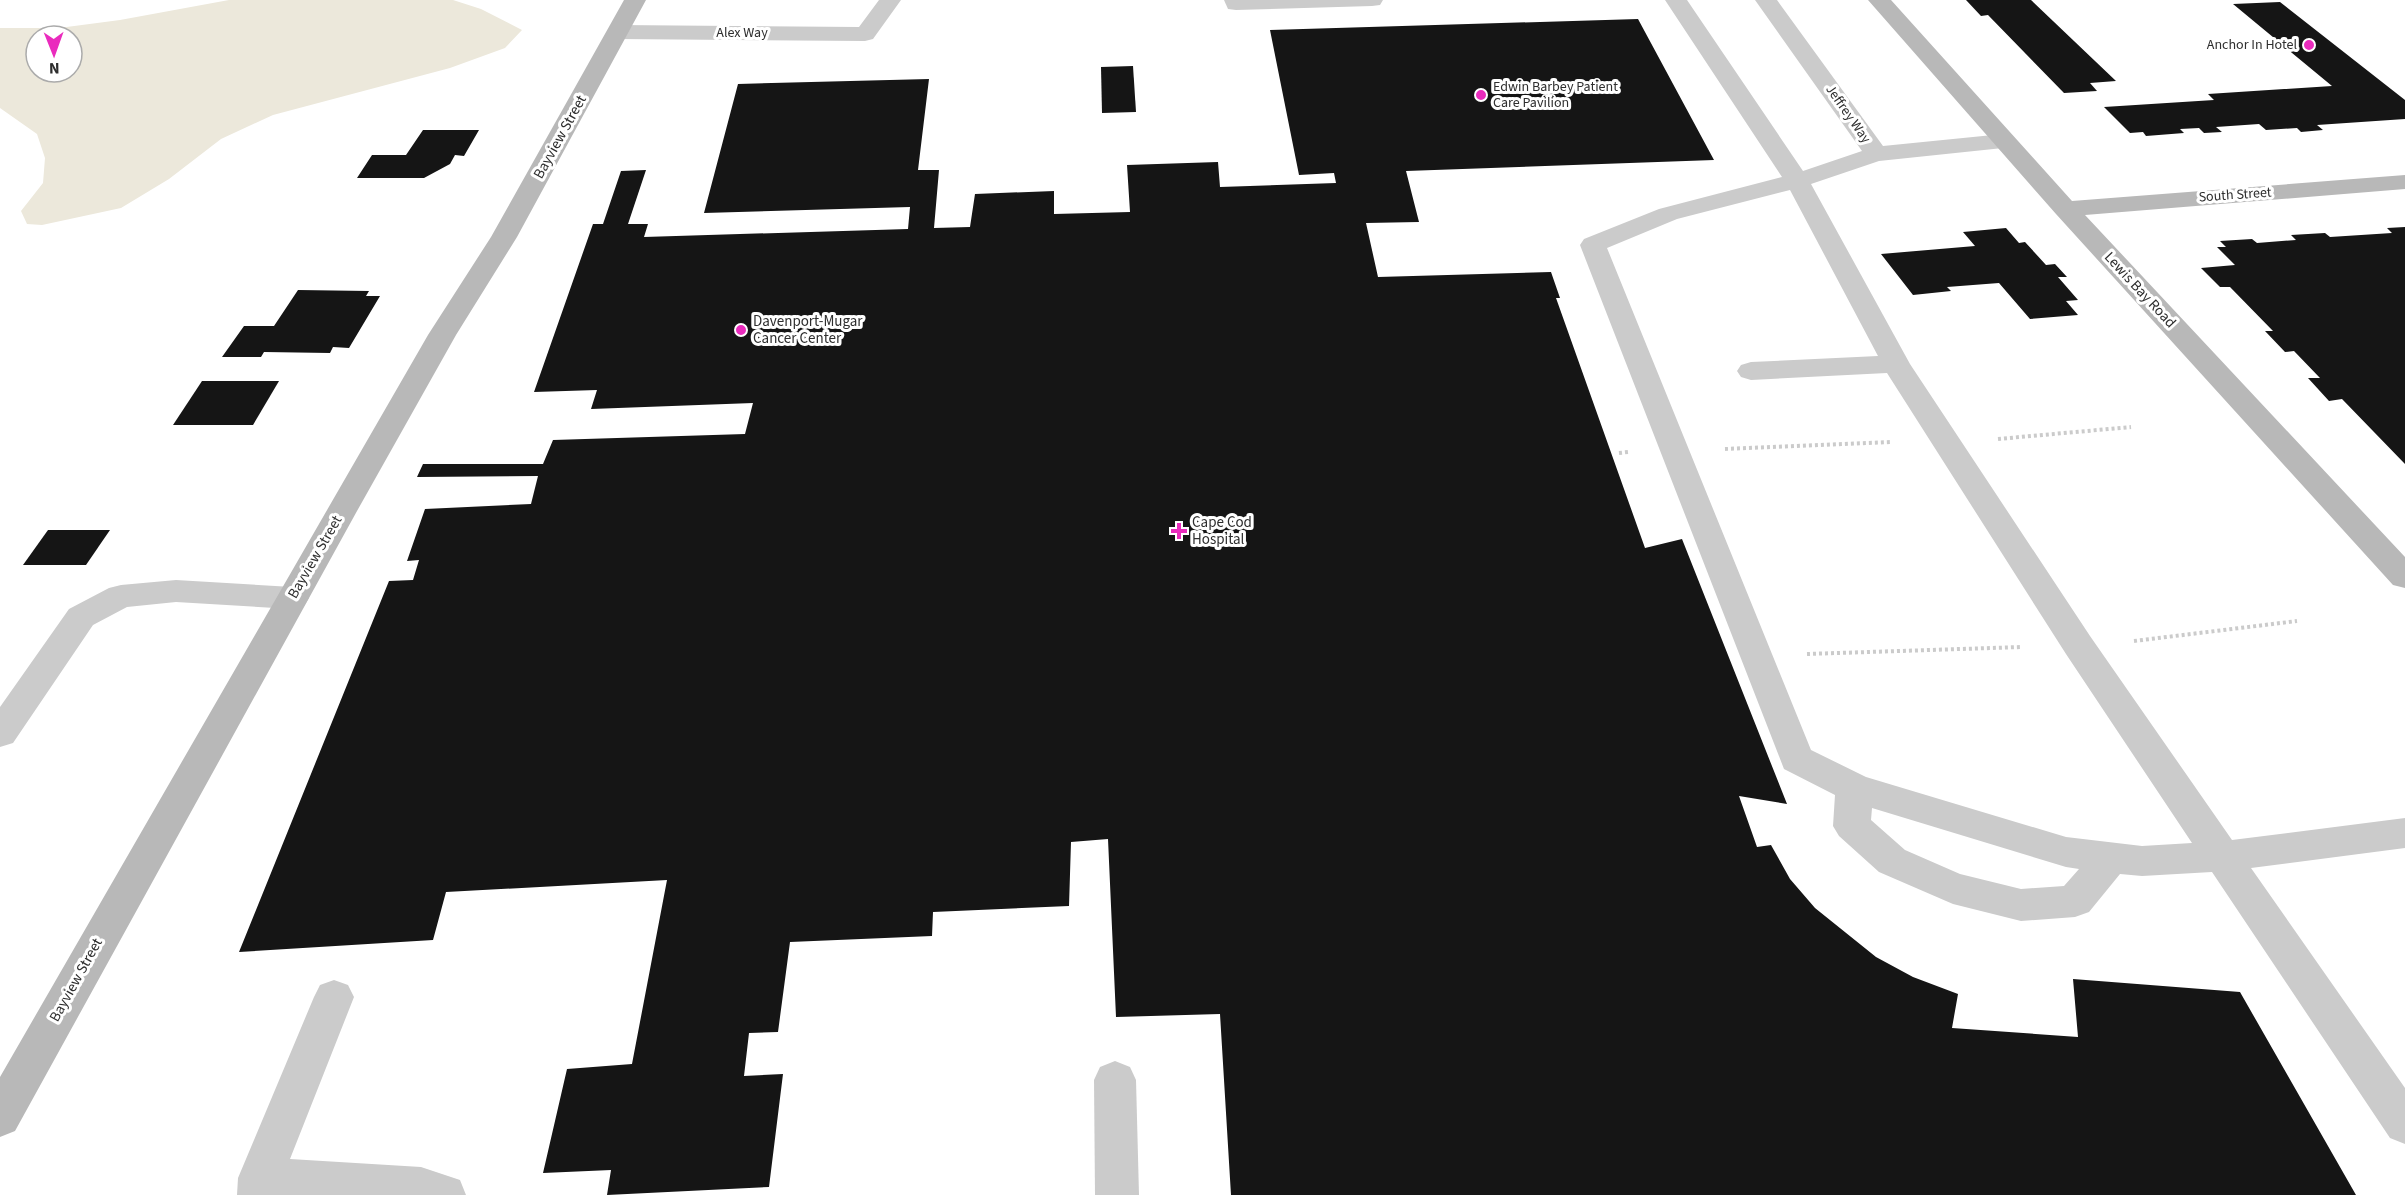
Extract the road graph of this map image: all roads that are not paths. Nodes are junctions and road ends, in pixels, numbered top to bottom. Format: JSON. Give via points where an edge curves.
{"nodes":[{"id":1,"x":634,"y":0,"type":"edge"},
{"id":2,"x":890,"y":0,"type":"edge"},
{"id":3,"x":1235,"y":0,"type":"edge"},
{"id":4,"x":1372,"y":0,"type":"edge"},
{"id":5,"x":1676,"y":0,"type":"edge"},
{"id":6,"x":1766,"y":0,"type":"edge"},
{"id":7,"x":1879,"y":0,"type":"edge"},
{"id":8,"x":618,"y":32,"type":"junction"},
{"id":9,"x":2003,"y":141,"type":"junction"},
{"id":10,"x":1876,"y":154,"type":"junction"},
{"id":11,"x":1797,"y":181,"type":"junction"},
{"id":12,"x":2405,"y":182,"type":"edge"},
{"id":13,"x":2065,"y":209,"type":"junction"},
{"id":14,"x":1896,"y":364,"type":"junction"},
{"id":15,"x":1751,"y":371,"type":"dead end"},
{"id":16,"x":2405,"y":577,"type":"edge"},
{"id":17,"x":292,"y":598,"type":"junction"},
{"id":18,"x":0,"y":735,"type":"edge"},
{"id":19,"x":1854,"y":788,"type":"junction"},
{"id":20,"x":2405,"y":833,"type":"edge"},
{"id":21,"x":2222,"y":856,"type":"junction"},
{"id":22,"x":2111,"y":857,"type":"junction"},
{"id":23,"x":334,"y":997,"type":"dead end"},
{"id":24,"x":1115,"y":1080,"type":"dead end"},
{"id":25,"x":0,"y":1117,"type":"edge"},
{"id":26,"x":2405,"y":1124,"type":"edge"},
{"id":27,"x":259,"y":1186,"type":"edge"},
{"id":28,"x":444,"y":1195,"type":"edge"},
{"id":29,"x":1117,"y":1195,"type":"edge"}],
"edges":[{"from":1,"to":8,"type":"street","name":"Bayview Street"},
{"from":2,"to":8,"type":"lane","name":"Alex Way","via":[[865,34]]},
{"from":3,"to":4,"type":"lane","via":[[1236,4]]},
{"from":5,"to":11,"type":"lane"},
{"from":6,"to":10,"type":"lane","name":"Jeffrey Way"},
{"from":7,"to":9,"type":"street","name":"Lewis Bay Road"},
{"from":8,"to":17,"type":"street","name":"Bayview Street","via":[[504,237],[442,335]]},
{"from":9,"to":10,"type":"lane","name":"Jeffrey Way"},
{"from":9,"to":13,"type":"street","name":"Lewis Bay Road"},
{"from":10,"to":11,"type":"lane"},
{"from":11,"to":14,"type":"lane"},
{"from":11,"to":19,"type":"lane","via":[[1668,214],[1593,245],[1797,759]]},
{"from":12,"to":13,"type":"street","name":"South Street"},
{"from":13,"to":16,"type":"street","name":"Lewis Bay Road"},
{"from":14,"to":15,"type":"lane"},
{"from":14,"to":21,"type":"lane","via":[[2078,645]]},
{"from":17,"to":18,"type":"lane","via":[[176,591],[121,596],[81,617]]},
{"from":17,"to":25,"type":"street","name":"Bayview Street"},
{"from":19,"to":22,"type":"lane","via":[[2066,852]]},
{"from":19,"to":22,"type":"lane","via":[[1852,826],[1892,861],[1953,888],[2021,905],[2075,901]]},
{"from":20,"to":21,"type":"lane"},
{"from":21,"to":22,"type":"lane","via":[[2142,861]]},
{"from":21,"to":26,"type":"lane"},
{"from":23,"to":27,"type":"lane"},
{"from":24,"to":29,"type":"lane"},
{"from":27,"to":28,"type":"lane","via":[[420,1188]]}]}
